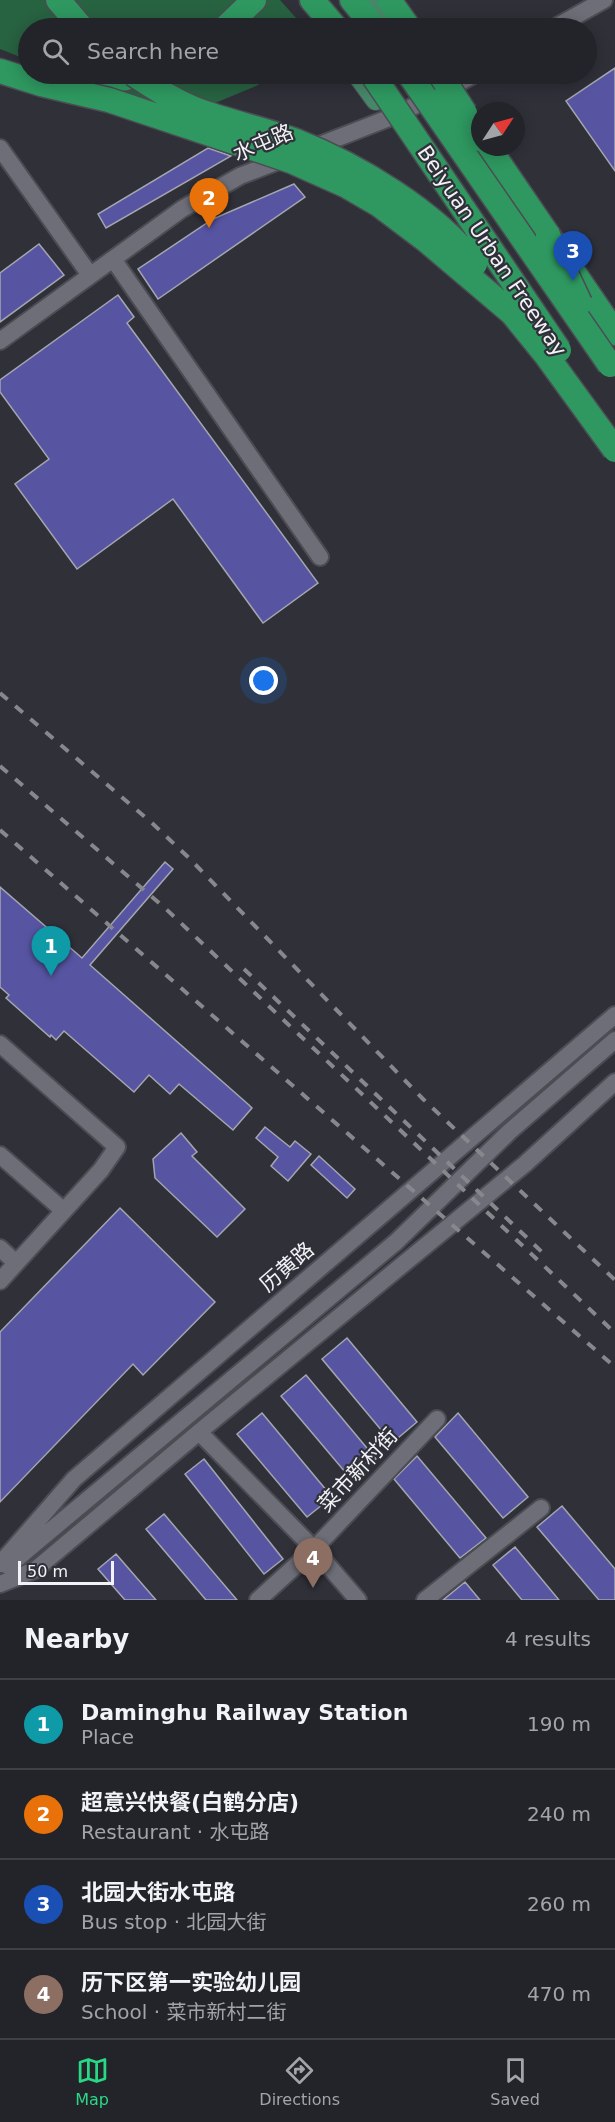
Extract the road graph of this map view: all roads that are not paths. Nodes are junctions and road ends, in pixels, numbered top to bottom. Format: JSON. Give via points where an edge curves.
{"nodes":[{"id":1,"x":58,"y":0,"type":"edge"},
{"id":2,"x":254,"y":0,"type":"edge"},
{"id":3,"x":302,"y":0,"type":"edge"},
{"id":4,"x":312,"y":0,"type":"edge"},
{"id":5,"x":352,"y":0,"type":"edge"},
{"id":6,"x":369,"y":0,"type":"edge"},
{"id":7,"x":389,"y":0,"type":"edge"},
{"id":8,"x":407,"y":0,"type":"edge"},
{"id":9,"x":604,"y":0,"type":"edge"},
{"id":10,"x":73,"y":18,"type":"edge"},
{"id":11,"x":235,"y":18,"type":"edge"},
{"id":12,"x":316,"y":18,"type":"edge"},
{"id":13,"x":327,"y":18,"type":"edge"},
{"id":14,"x":367,"y":18,"type":"edge"},
{"id":15,"x":384,"y":18,"type":"edge"},
{"id":16,"x":402,"y":18,"type":"edge"},
{"id":17,"x":413,"y":18,"type":"edge"},
{"id":18,"x":572,"y":18,"type":"edge"},
{"id":19,"x":0,"y":71,"type":"edge"},
{"id":20,"x":18,"y":77,"type":"edge"},
{"id":21,"x":41,"y":84,"type":"edge"},
{"id":22,"x":149,"y":84,"type":"edge"},
{"id":23,"x":364,"y":84,"type":"edge"},
{"id":24,"x":379,"y":84,"type":"edge"},
{"id":25,"x":418,"y":84,"type":"edge"},
{"id":26,"x":422,"y":84,"type":"edge"},
{"id":27,"x":439,"y":84,"type":"edge"},
{"id":28,"x":389,"y":118,"type":"junction"},
{"id":29,"x":471,"y":125,"type":"edge"},
{"id":30,"x":471,"y":129,"type":"edge"},
{"id":31,"x":0,"y":147,"type":"edge"},
{"id":32,"x":494,"y":156,"type":"edge"},
{"id":33,"x":548,"y":235,"type":"junction"},
{"id":34,"x":112,"y":259,"type":"junction"},
{"id":35,"x":90,"y":275,"type":"junction"},
{"id":36,"x":512,"y":313,"type":"junction"},
{"id":37,"x":615,"y":333,"type":"edge"},
{"id":38,"x":0,"y":341,"type":"edge"},
{"id":39,"x":613,"y":363,"type":"edge"},
{"id":40,"x":615,"y":426,"type":"edge"},
{"id":41,"x":615,"y":434,"type":"edge"},
{"id":42,"x":615,"y":450,"type":"edge"},
{"id":43,"x":320,"y":557,"type":"dead end"},
{"id":44,"x":615,"y":1015,"type":"edge"},
{"id":45,"x":615,"y":1040,"type":"edge"},
{"id":46,"x":0,"y":1044,"type":"edge"},
{"id":47,"x":615,"y":1082,"type":"edge"},
{"id":48,"x":0,"y":1155,"type":"edge"},
{"id":49,"x":64,"y":1211,"type":"junction"},
{"id":50,"x":0,"y":1248,"type":"edge"},
{"id":51,"x":16,"y":1263,"type":"junction"},
{"id":52,"x":0,"y":1281,"type":"edge"},
{"id":53,"x":437,"y":1419,"type":"dead end"},
{"id":54,"x":199,"y":1432,"type":"junction"},
{"id":55,"x":541,"y":1508,"type":"dead end"},
{"id":56,"x":314,"y":1549,"type":"junction"},
{"id":57,"x":0,"y":1564,"type":"edge"},
{"id":58,"x":0,"y":1573,"type":"edge"},
{"id":59,"x":0,"y":1584,"type":"edge"},
{"id":60,"x":258,"y":1600,"type":"edge"},
{"id":61,"x":358,"y":1600,"type":"edge"},
{"id":62,"x":425,"y":1600,"type":"edge"}],
"edges":[{"from":1,"to":10,"type":"highway"},
{"from":2,"to":11,"type":"highway"},
{"from":3,"to":12,"type":"main road"},
{"from":4,"to":13,"type":"highway"},
{"from":5,"to":14,"type":"highway"},
{"from":6,"to":15,"type":"main road"},
{"from":7,"to":16,"type":"highway"},
{"from":8,"to":17,"type":"highway"},
{"from":9,"to":18,"type":"street"},
{"from":19,"to":20,"type":"highway"},
{"from":21,"to":36,"type":"highway","bridge":true,"via":[[109,100],[291,161],[347,186],[398,217]]},
{"from":22,"to":36,"type":"highway","bridge":true,"via":[[189,106],[297,142],[394,192],[468,255]]},
{"from":23,"to":28,"type":"main road"},
{"from":24,"to":40,"type":"highway","name":"Beiyuan Urban Freeway","bridge":true,"via":[[578,378]]},
{"from":25,"to":39,"type":"highway","name":"Beiyuan Urban Freeway","bridge":true},
{"from":26,"to":30,"type":"highway","bridge":true},
{"from":27,"to":28,"type":"street","name":"水屯路"},
{"from":27,"to":29,"type":"highway","bridge":true},
{"from":27,"to":39,"type":"main road"},
{"from":28,"to":34,"type":"street","name":"水屯路","via":[[240,176],[182,208]]},
{"from":28,"to":41,"type":"main road"},
{"from":31,"to":35,"type":"street"},
{"from":32,"to":33,"type":"highway"},
{"from":33,"to":37,"type":"highway","bridge":true},
{"from":33,"to":39,"type":"highway","bridge":true},
{"from":34,"to":35,"type":"street","name":"水屯路"},
{"from":34,"to":43,"type":"street"},
{"from":35,"to":38,"type":"street","name":"水屯路"},
{"from":36,"to":42,"type":"highway","bridge":true},
{"from":44,"to":57,"type":"street","name":"历黄路","via":[[74,1479]]},
{"from":45,"to":58,"type":"street","via":[[509,1132],[396,1242]]},
{"from":46,"to":49,"type":"street","via":[[117,1147]]},
{"from":47,"to":54,"type":"street","via":[[525,1164]]},
{"from":48,"to":49,"type":"street"},
{"from":49,"to":51,"type":"street"},
{"from":50,"to":51,"type":"street"},
{"from":51,"to":52,"type":"street"},
{"from":53,"to":56,"type":"street","name":"菜市新村街"},
{"from":54,"to":56,"type":"street"},
{"from":54,"to":59,"type":"street","via":[[35,1570]]},
{"from":55,"to":62,"type":"street"},
{"from":56,"to":60,"type":"street","name":"菜市新村街"},
{"from":56,"to":61,"type":"street"}]}
